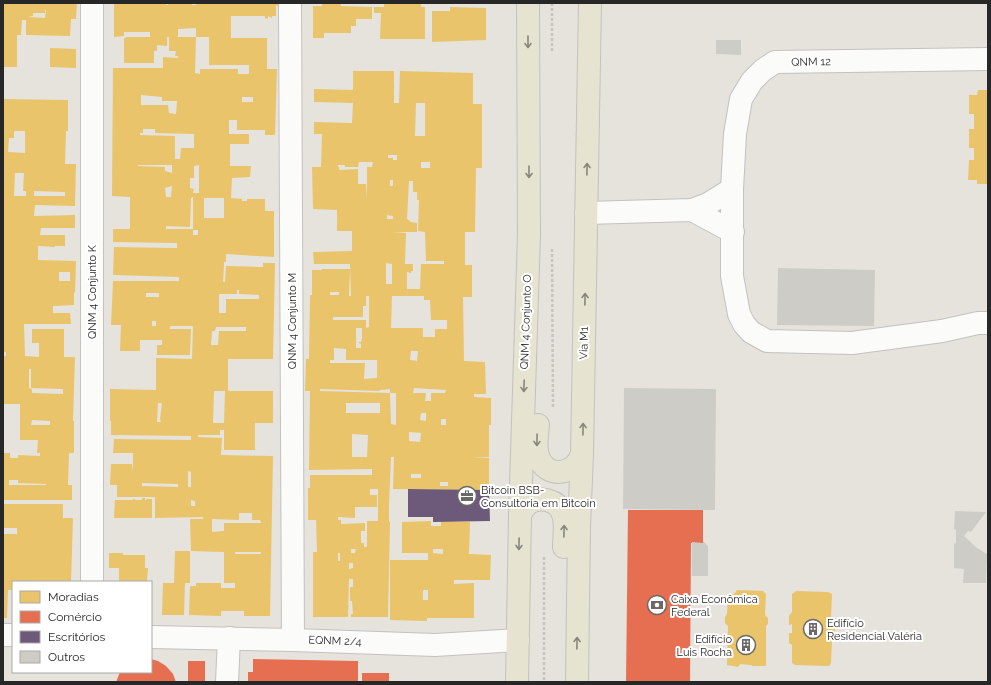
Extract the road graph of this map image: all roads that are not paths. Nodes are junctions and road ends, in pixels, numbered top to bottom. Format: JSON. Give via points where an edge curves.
{"nodes":[{"id":1,"x":92,"y":3,"type":"edge"},
{"id":2,"x":290,"y":3,"type":"edge"},
{"id":3,"x":528,"y":3,"type":"edge"},
{"id":4,"x":590,"y":3,"type":"edge"},
{"id":5,"x":988,"y":59,"type":"edge"},
{"id":6,"x":732,"y":189,"type":"junction"},
{"id":7,"x":692,"y":210,"type":"junction"},
{"id":8,"x":586,"y":213,"type":"junction"},
{"id":9,"x":733,"y":232,"type":"junction"},
{"id":10,"x":529,"y":235,"type":"junction"},
{"id":11,"x":988,"y":323,"type":"edge"},
{"id":12,"x":582,"y":454,"type":"junction"},
{"id":13,"x":520,"y":515,"type":"junction"},
{"id":14,"x":92,"y":581,"type":"edge"},
{"id":15,"x":152,"y":637,"type":"edge"},
{"id":16,"x":229,"y":638,"type":"junction"},
{"id":17,"x":293,"y":640,"type":"junction"},
{"id":18,"x":518,"y":640,"type":"junction"},
{"id":19,"x":228,"y":682,"type":"edge"},
{"id":20,"x":518,"y":682,"type":"edge"},
{"id":21,"x":562,"y":682,"type":"edge"},
{"id":22,"x":577,"y":682,"type":"edge"}],
"edges":[{"from":1,"to":14,"type":"street","name":"QNM 4 Conjunto K"},
{"from":2,"to":17,"type":"street","name":"QNM 4 Conjunto M"},
{"from":3,"to":10,"type":"main road","name":"QNM 4 Conjunto O","one_way":true},
{"from":8,"to":4,"type":"main road","name":"Via M1","one_way":true},
{"from":5,"to":6,"type":"street","name":"QNM 12","via":[[775,62],[762,70],[741,98],[735,134]]},
{"from":6,"to":7,"type":"street","via":[[708,204]]},
{"from":6,"to":9,"type":"street","name":"QNM 12"},
{"from":7,"to":8,"type":"street"},
{"from":7,"to":9,"type":"street"},
{"from":12,"to":8,"type":"main road","name":"Via M1","one_way":true},
{"from":9,"to":11,"type":"street","name":"QNM 12","via":[[732,276],[739,314],[751,332],[767,341],[852,343]]},
{"from":10,"to":12,"type":"main road","one_way":true,"via":[[541,285],[537,454],[546,467],[560,472],[575,466]]},
{"from":10,"to":13,"type":"main road","name":"QNM 4 Conjunto O","one_way":true},
{"from":22,"to":12,"type":"main road","name":"Via M1","one_way":true},
{"from":13,"to":18,"type":"main road","name":"QNM 4 Conjunto O","one_way":true},
{"from":21,"to":13,"type":"main road","one_way":true,"via":[[562,510],[549,500],[542,499],[528,503]]},
{"from":15,"to":16,"type":"street","name":"EQNM 2/4"},
{"from":16,"to":17,"type":"street","name":"EQNM 2/4"},
{"from":16,"to":19,"type":"street"},
{"from":17,"to":18,"type":"street","name":"EQNM 2/4","via":[[435,644]]},
{"from":18,"to":20,"type":"main road"}]}
